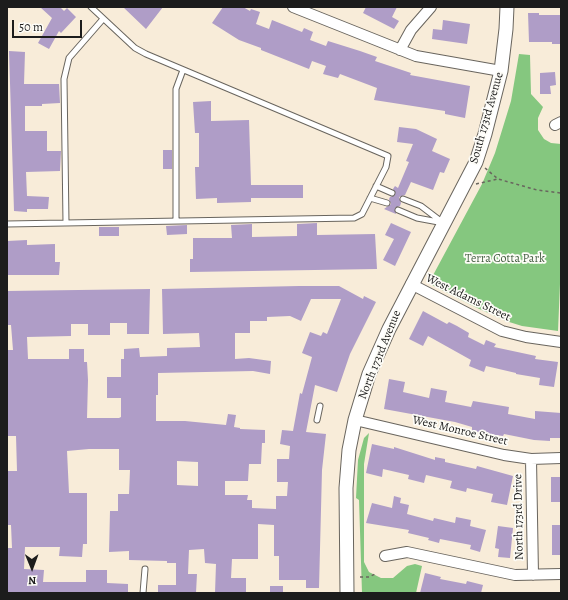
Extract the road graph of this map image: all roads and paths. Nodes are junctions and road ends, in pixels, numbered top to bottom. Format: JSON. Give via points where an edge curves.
{"nodes":[{"id":1,"x":91,"y":7,"type":"edge"},
{"id":2,"x":292,"y":7,"type":"edge"},
{"id":3,"x":431,"y":7,"type":"edge"},
{"id":4,"x":507,"y":7,"type":"edge"},
{"id":5,"x":103,"y":19,"type":"junction"},
{"id":6,"x":400,"y":50,"type":"junction"},
{"id":7,"x":183,"y":70,"type":"junction"},
{"id":8,"x":501,"y":71,"type":"junction"},
{"id":9,"x":476,"y":162,"type":"junction"},
{"id":10,"x":498,"y":179,"type":"junction"},
{"id":11,"x":376,"y":186,"type":"junction"},
{"id":12,"x":464,"y":187,"type":"junction"},
{"id":13,"x":392,"y":193,"type":"dead end"},
{"id":14,"x":561,"y":193,"type":"edge"},
{"id":15,"x":370,"y":198,"type":"junction"},
{"id":16,"x":403,"y":199,"type":"dead end"},
{"id":17,"x":387,"y":203,"type":"dead end"},
{"id":18,"x":398,"y":210,"type":"dead end"},
{"id":19,"x":176,"y":221,"type":"junction"},
{"id":20,"x":66,"y":223,"type":"junction"},
{"id":21,"x":7,"y":224,"type":"edge"},
{"id":22,"x":445,"y":224,"type":"junction"},
{"id":23,"x":411,"y":284,"type":"junction"},
{"id":24,"x":561,"y":342,"type":"edge"},
{"id":25,"x":320,"y":406,"type":"dead end"},
{"id":26,"x":317,"y":420,"type":"dead end"},
{"id":27,"x":355,"y":420,"type":"junction"},
{"id":28,"x":561,"y":458,"type":"edge"},
{"id":29,"x":531,"y":459,"type":"junction"},
{"id":30,"x":384,"y":556,"type":"dead end"},
{"id":31,"x":144,"y":569,"type":"dead end"},
{"id":32,"x":375,"y":574,"type":"dead end"},
{"id":33,"x":561,"y":574,"type":"edge"},
{"id":34,"x":533,"y":575,"type":"junction"},
{"id":35,"x":360,"y":577,"type":"dead end"},
{"id":36,"x":143,"y":593,"type":"edge"},
{"id":37,"x":346,"y":593,"type":"edge"}],
"edges":[{"from":1,"to":5,"type":"lane"},
{"from":2,"to":6,"type":"street"},
{"from":3,"to":6,"type":"street","via":[[411,30]]},
{"from":4,"to":8,"type":"street","name":"South 173rd Avenue"},
{"from":5,"to":7,"type":"lane","via":[[134,48]]},
{"from":5,"to":20,"type":"lane","via":[[69,58],[64,79]]},
{"from":6,"to":8,"type":"street","via":[[416,56]]},
{"from":7,"to":11,"type":"lane","via":[[388,156]]},
{"from":7,"to":19,"type":"lane","via":[[176,89]]},
{"from":8,"to":9,"type":"street","name":"South 173rd Avenue"},
{"from":9,"to":10,"type":"path"},
{"from":9,"to":12,"type":"street","name":"South 173rd Avenue"},
{"from":10,"to":12,"type":"path"},
{"from":10,"to":14,"type":"path","via":[[536,190]]},
{"from":11,"to":13,"type":"lane"},
{"from":11,"to":15,"type":"lane"},
{"from":12,"to":22,"type":"street","name":"South 173rd Avenue"},
{"from":15,"to":17,"type":"lane"},
{"from":15,"to":19,"type":"lane","via":[[362,214],[354,218]]},
{"from":16,"to":22,"type":"lane","via":[[421,206]]},
{"from":18,"to":22,"type":"lane","via":[[417,218]]},
{"from":19,"to":20,"type":"lane"},
{"from":20,"to":21,"type":"lane"},
{"from":22,"to":23,"type":"street","name":"North 173rd Avenue"},
{"from":23,"to":24,"type":"street","name":"West Adams Street","via":[[502,331]]},
{"from":23,"to":27,"type":"street","name":"North 173rd Avenue","via":[[369,374]]},
{"from":25,"to":26,"type":"lane"},
{"from":27,"to":29,"type":"street","name":"West Monroe Street"},
{"from":27,"to":37,"type":"street","name":"North 173rd Avenue","via":[[349,450],[346,488]]},
{"from":28,"to":29,"type":"street","name":"West Monroe Street"},
{"from":29,"to":34,"type":"street","name":"North 173rd Drive"},
{"from":30,"to":34,"type":"street","via":[[407,552],[516,575]]},
{"from":31,"to":36,"type":"lane"},
{"from":32,"to":35,"type":"path"},
{"from":33,"to":34,"type":"street"}]}
